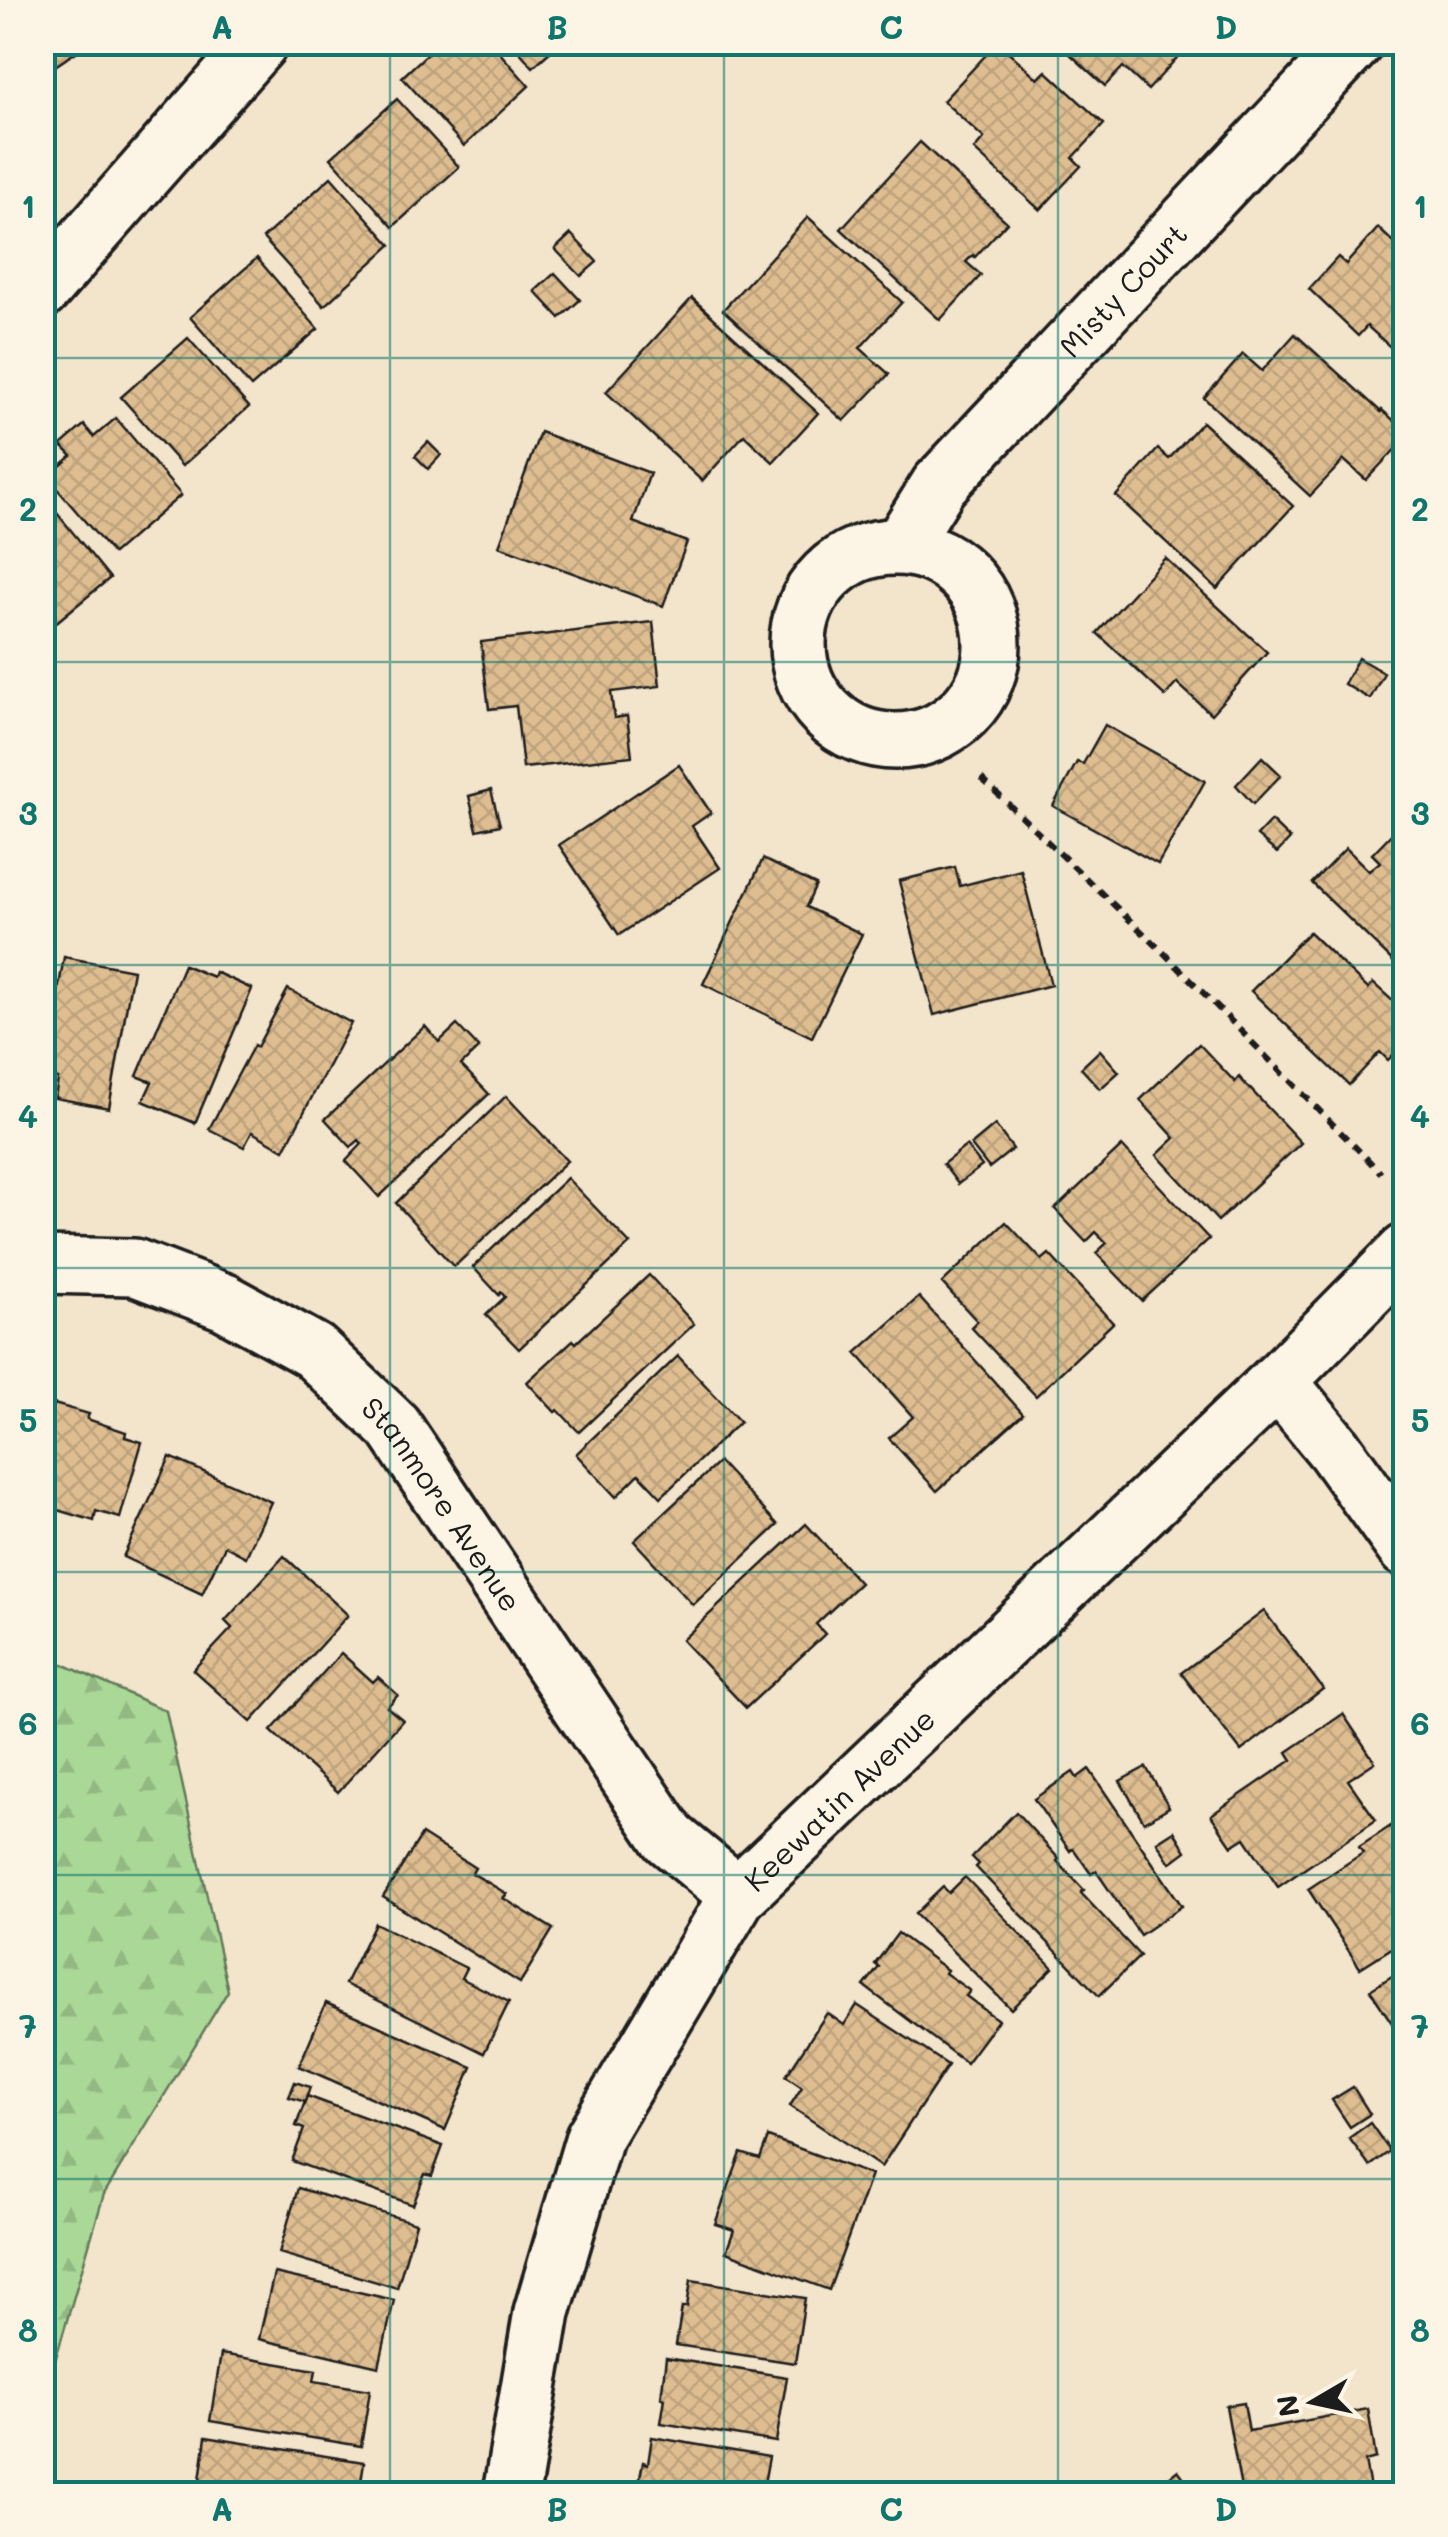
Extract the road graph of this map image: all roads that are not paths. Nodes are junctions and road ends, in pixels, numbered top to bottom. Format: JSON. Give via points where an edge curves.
{"nodes":[{"id":1,"x":260,"y":42,"type":"edge"},
{"id":2,"x":1355,"y":42,"type":"edge"},
{"id":3,"x":42,"y":290,"type":"edge"},
{"id":4,"x":901,"y":546,"type":"dead end"},
{"id":5,"x":1406,"y":1252,"type":"edge"},
{"id":6,"x":42,"y":1265,"type":"edge"},
{"id":7,"x":1278,"y":1381,"type":"junction"},
{"id":8,"x":1406,"y":1549,"type":"edge"},
{"id":9,"x":738,"y":1894,"type":"junction"},
{"id":10,"x":511,"y":2494,"type":"edge"}],
"edges":[{"from":1,"to":3,"type":"street"},
{"from":2,"to":4,"type":"street","name":"Misty Court","via":[[938,484]]},
{"from":5,"to":7,"type":"street","name":"Keewatin Avenue"},
{"from":6,"to":9,"type":"street","name":"Stanmore Avenue","via":[[134,1268],[225,1302],[314,1351],[394,1427],[669,1838]]},
{"from":7,"to":8,"type":"street"},
{"from":7,"to":9,"type":"street","name":"Keewatin Avenue"},
{"from":9,"to":10,"type":"street","name":"Keewatin Avenue","via":[[594,2138],[542,2312]]}]}
